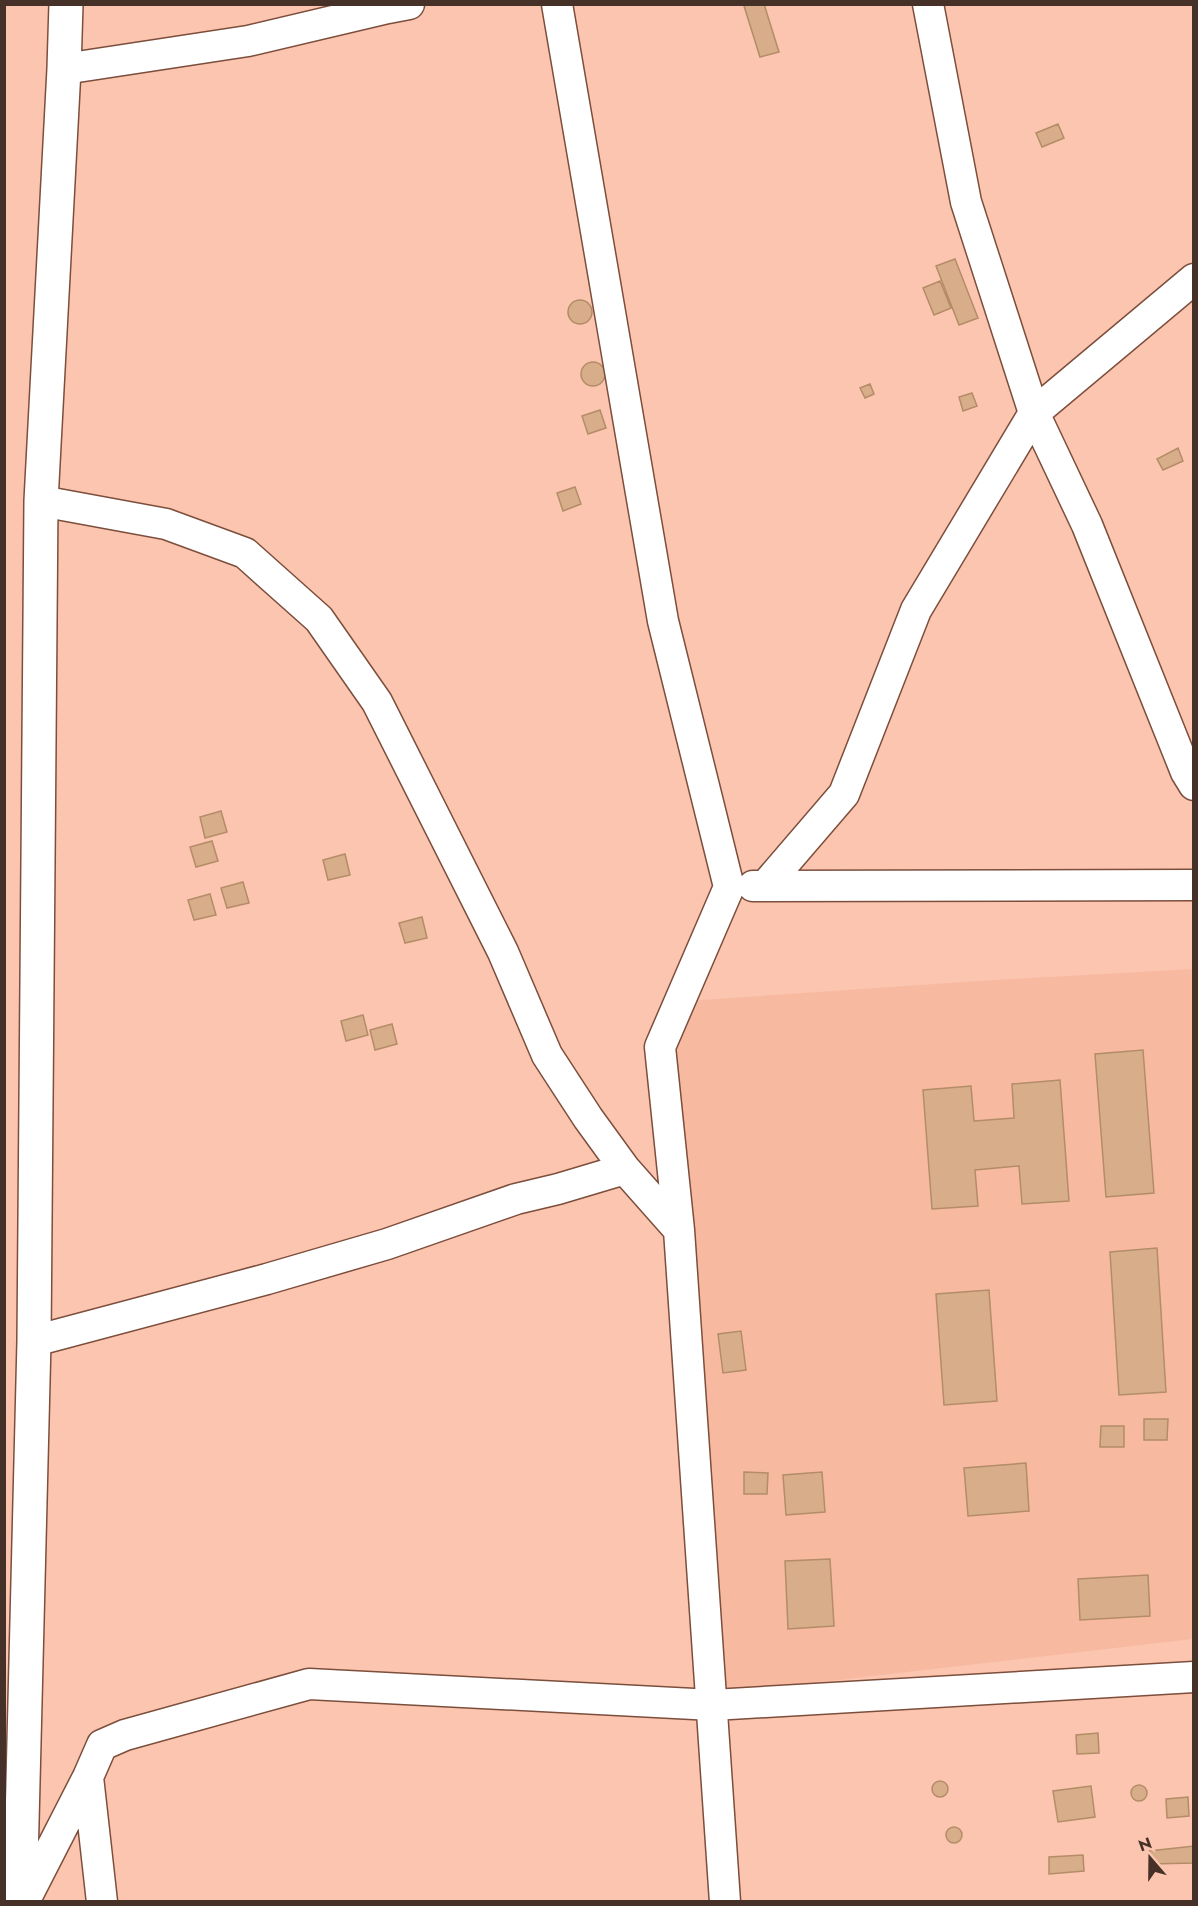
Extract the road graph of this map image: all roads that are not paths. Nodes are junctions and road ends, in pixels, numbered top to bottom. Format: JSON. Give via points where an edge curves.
{"nodes":[{"id":1,"x":66,"y":4,"type":"edge"},
{"id":2,"x":409,"y":4,"type":"edge"},
{"id":3,"x":557,"y":4,"type":"edge"},
{"id":4,"x":928,"y":4,"type":"edge"},
{"id":5,"x":64,"y":69,"type":"junction"},
{"id":6,"x":1194,"y":279,"type":"edge"},
{"id":7,"x":1034,"y":413,"type":"junction"},
{"id":8,"x":41,"y":501,"type":"junction"},
{"id":9,"x":1194,"y":785,"type":"edge"},
{"id":10,"x":1194,"y":885,"type":"edge"},
{"id":11,"x":729,"y":886,"type":"junction"},
{"id":12,"x":765,"y":886,"type":"junction"},
{"id":13,"x":625,"y":1169,"type":"junction"},
{"id":14,"x":679,"y":1230,"type":"junction"},
{"id":15,"x":34,"y":1341,"type":"junction"},
{"id":16,"x":1194,"y":1677,"type":"edge"},
{"id":17,"x":713,"y":1706,"type":"junction"},
{"id":18,"x":88,"y":1777,"type":"junction"},
{"id":19,"x":22,"y":1902,"type":"edge"},
{"id":20,"x":102,"y":1902,"type":"edge"},
{"id":21,"x":724,"y":1902,"type":"edge"}],
"edges":[{"from":1,"to":5,"type":"main road"},
{"from":2,"to":5,"type":"street","via":[[248,41]]},
{"from":3,"to":11,"type":"street","via":[[663,621]]},
{"from":4,"to":7,"type":"street","via":[[966,202]]},
{"from":5,"to":8,"type":"main road"},
{"from":6,"to":7,"type":"street"},
{"from":7,"to":9,"type":"street","via":[[1087,525]]},
{"from":7,"to":12,"type":"street","via":[[916,610],[844,794]]},
{"from":8,"to":13,"type":"street","via":[[166,524],[245,553],[319,619],[377,702],[503,952],[547,1055]]},
{"from":8,"to":15,"type":"main road"},
{"from":10,"to":12,"type":"street"},
{"from":11,"to":12,"type":"street"},
{"from":11,"to":14,"type":"street","via":[[660,1047]]},
{"from":13,"to":14,"type":"street"},
{"from":13,"to":15,"type":"street","via":[[516,1199],[267,1279]]},
{"from":14,"to":17,"type":"street"},
{"from":15,"to":19,"type":"main road"},
{"from":16,"to":17,"type":"street"},
{"from":17,"to":18,"type":"street","via":[[309,1684],[125,1734],[102,1745]]},
{"from":17,"to":21,"type":"street"},
{"from":18,"to":19,"type":"street"},
{"from":18,"to":20,"type":"street"}]}
